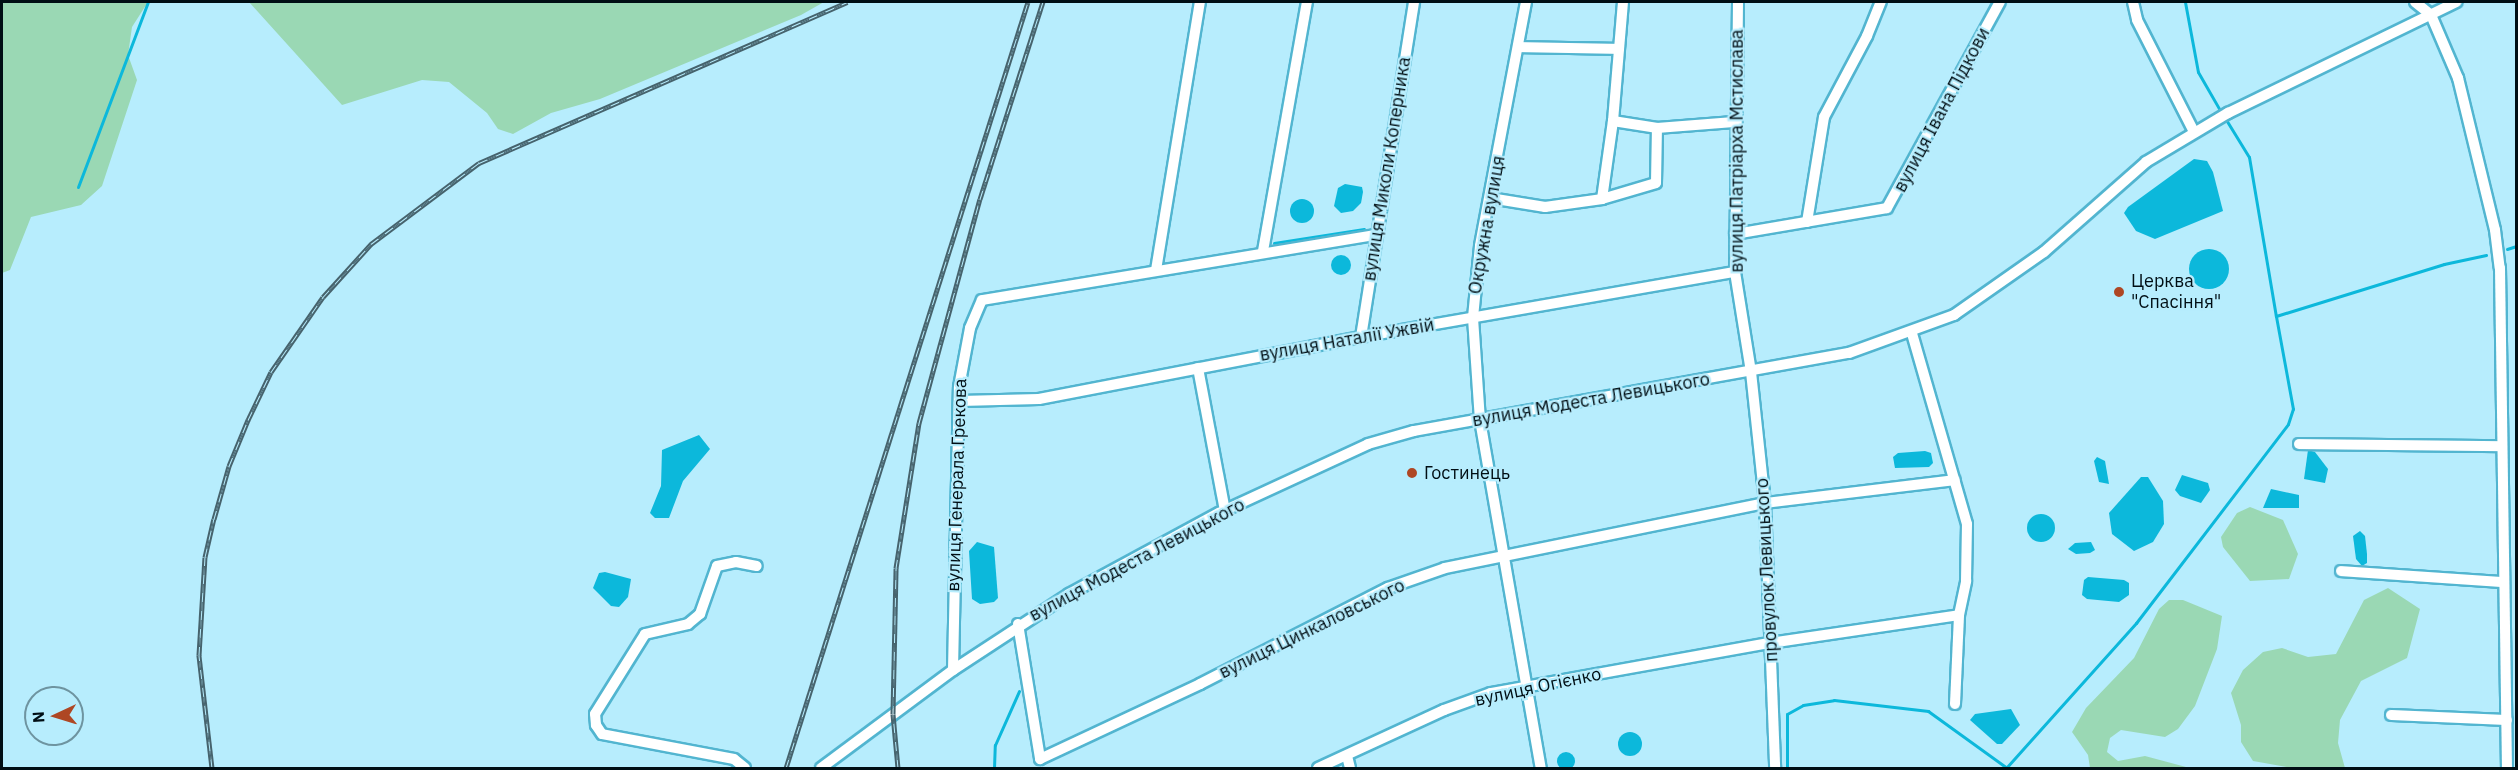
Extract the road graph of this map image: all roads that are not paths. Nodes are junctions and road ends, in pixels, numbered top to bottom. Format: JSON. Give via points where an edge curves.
{"nodes":[{"id":1,"x":1200,"y":2,"type":"edge"},
{"id":2,"x":1307,"y":2,"type":"edge"},
{"id":3,"x":1414,"y":2,"type":"edge"},
{"id":4,"x":1526,"y":2,"type":"edge"},
{"id":5,"x":1623,"y":2,"type":"edge"},
{"id":6,"x":1738,"y":2,"type":"edge"},
{"id":7,"x":1881,"y":2,"type":"edge"},
{"id":8,"x":2000,"y":2,"type":"edge"},
{"id":9,"x":2133,"y":2,"type":"edge"},
{"id":10,"x":2415,"y":2,"type":"edge"},
{"id":11,"x":2457,"y":2,"type":"edge"},
{"id":12,"x":2431,"y":15,"type":"junction"},
{"id":13,"x":1519,"y":47,"type":"junction"},
{"id":14,"x":1619,"y":49,"type":"junction"},
{"id":15,"x":1613,"y":121,"type":"junction"},
{"id":16,"x":1734,"y":122,"type":"junction"},
{"id":17,"x":1657,"y":128,"type":"junction"},
{"id":18,"x":2194,"y":132,"type":"junction"},
{"id":19,"x":1490,"y":198,"type":"junction"},
{"id":20,"x":1602,"y":199,"type":"junction"},
{"id":21,"x":1807,"y":222,"type":"junction"},
{"id":22,"x":1735,"y":234,"type":"junction"},
{"id":23,"x":1374,"y":235,"type":"junction"},
{"id":24,"x":1263,"y":251,"type":"junction"},
{"id":25,"x":1155,"y":270,"type":"junction"},
{"id":26,"x":1735,"y":272,"type":"junction"},
{"id":27,"x":1473,"y":318,"type":"junction"},
{"id":28,"x":1912,"y":333,"type":"junction"},
{"id":29,"x":1360,"y":337,"type":"junction"},
{"id":30,"x":1198,"y":368,"type":"junction"},
{"id":31,"x":1752,"y":372,"type":"junction"},
{"id":32,"x":960,"y":401,"type":"junction"},
{"id":33,"x":1480,"y":420,"type":"junction"},
{"id":34,"x":2299,"y":444,"type":"dead end"},
{"id":35,"x":2501,"y":446,"type":"junction"},
{"id":36,"x":1954,"y":480,"type":"junction"},
{"id":37,"x":1766,"y":502,"type":"junction"},
{"id":38,"x":1225,"y":511,"type":"junction"},
{"id":39,"x":1505,"y":554,"type":"junction"},
{"id":40,"x":757,"y":566,"type":"dead end"},
{"id":41,"x":2341,"y":571,"type":"dead end"},
{"id":42,"x":2504,"y":582,"type":"junction"},
{"id":43,"x":1959,"y":615,"type":"junction"},
{"id":44,"x":1018,"y":624,"type":"junction"},
{"id":45,"x":1770,"y":643,"type":"junction"},
{"id":46,"x":953,"y":670,"type":"junction"},
{"id":47,"x":1527,"y":686,"type":"junction"},
{"id":48,"x":1955,"y":704,"type":"dead end"},
{"id":49,"x":2391,"y":715,"type":"dead end"},
{"id":50,"x":2507,"y":720,"type":"junction"},
{"id":51,"x":1347,"y":756,"type":"junction"},
{"id":52,"x":745,"y":768,"type":"edge"},
{"id":53,"x":821,"y":768,"type":"edge"},
{"id":54,"x":1318,"y":768,"type":"edge"},
{"id":55,"x":1350,"y":768,"type":"edge"},
{"id":56,"x":1541,"y":768,"type":"edge"},
{"id":57,"x":1775,"y":768,"type":"edge"},
{"id":58,"x":2507,"y":768,"type":"edge"}],
"edges":[{"from":1,"to":25,"type":"street"},
{"from":2,"to":24,"type":"street"},
{"from":3,"to":23,"type":"street","name":"вулиця Миколи Коперника"},
{"from":4,"to":13,"type":"street","name":"Окружна вулиця"},
{"from":5,"to":14,"type":"street"},
{"from":6,"to":16,"type":"street","name":"вулиця Патріарха Мстислава"},
{"from":7,"to":21,"type":"street","via":[[1868,36],[1824,117]]},
{"from":8,"to":21,"type":"street","name":"вулиця Івана Підкови","via":[[1893,202],[1875,211]]},
{"from":9,"to":18,"type":"street","via":[[2142,30]]},
{"from":10,"to":12,"type":"street"},
{"from":11,"to":12,"type":"street"},
{"from":12,"to":18,"type":"street","name":"вулиця Модеста Левицького"},
{"from":12,"to":35,"type":"street","via":[[2458,78],[2495,230],[2502,337]]},
{"from":13,"to":14,"type":"street"},
{"from":13,"to":19,"type":"street","name":"Окружна вулиця"},
{"from":14,"to":15,"type":"street"},
{"from":15,"to":17,"type":"street"},
{"from":15,"to":20,"type":"street"},
{"from":16,"to":17,"type":"street"},
{"from":16,"to":22,"type":"street","name":"вулиця Патріарха Мстислава"},
{"from":17,"to":20,"type":"street","via":[[1656,183]]},
{"from":18,"to":28,"type":"street","name":"вулиця Модеста Левицького","via":[[2146,162],[2044,252],[2003,282],[1954,315]]},
{"from":19,"to":20,"type":"street","via":[[1545,207]]},
{"from":19,"to":27,"type":"street","name":"Окружна вулиця","via":[[1480,246]]},
{"from":21,"to":22,"type":"street","name":"вулиця Івана Підкови"},
{"from":22,"to":26,"type":"street","name":"вулиця Патріарха Мстислава"},
{"from":23,"to":24,"type":"street","name":"вулиця Генерала Грекова"},
{"from":23,"to":29,"type":"street","name":"вулиця Миколи Коперника"},
{"from":24,"to":25,"type":"street","name":"вулиця Генерала Грекова"},
{"from":25,"to":32,"type":"street","name":"вулиця Генерала Грекова","via":[[982,300],[969,328]]},
{"from":26,"to":27,"type":"street","name":"вулиця Наталії Ужвій"},
{"from":26,"to":31,"type":"street","name":"вулиця Патріарха Мстислава"},
{"from":27,"to":29,"type":"street","name":"вулиця Наталії Ужвій"},
{"from":27,"to":33,"type":"street","name":"Окружна вулиця"},
{"from":28,"to":31,"type":"street","name":"вулиця Модеста Левицького","via":[[1849,353]]},
{"from":28,"to":36,"type":"street"},
{"from":29,"to":30,"type":"street","name":"вулиця Наталії Ужвій"},
{"from":30,"to":32,"type":"street","name":"вулиця Наталії Ужвій","via":[[1039,399]]},
{"from":30,"to":38,"type":"street"},
{"from":31,"to":33,"type":"street","name":"вулиця Модеста Левицького"},
{"from":31,"to":37,"type":"street","name":"провулок Левицького"},
{"from":32,"to":46,"type":"street","name":"вулиця Генерала Грекова"},
{"from":33,"to":38,"type":"street","name":"вулиця Модеста Левицького","via":[[1368,444]]},
{"from":33,"to":39,"type":"street","name":"Окружна вулиця"},
{"from":34,"to":35,"type":"street"},
{"from":35,"to":42,"type":"street"},
{"from":36,"to":37,"type":"street","name":"вулиця Цинкаловського"},
{"from":36,"to":43,"type":"street","via":[[1967,524],[1966,581]]},
{"from":37,"to":39,"type":"street","name":"вулиця Цинкаловського"},
{"from":37,"to":45,"type":"street","name":"провулок Левицького"},
{"from":38,"to":44,"type":"street","name":"вулиця Модеста Левицького"},
{"from":39,"to":44,"type":"street","name":"вулиця Цинкаловського","via":[[1388,588],[1200,684],[1040,759]]},
{"from":39,"to":47,"type":"street","name":"Окружна вулиця"},
{"from":40,"to":52,"type":"street","via":[[736,562],[717,566],[700,614],[688,624],[645,634],[596,714],[596,725],[602,734],[734,759]]},
{"from":41,"to":42,"type":"street"},
{"from":42,"to":50,"type":"street"},
{"from":43,"to":45,"type":"street","name":"вулиця Огієнко"},
{"from":43,"to":48,"type":"street"},
{"from":44,"to":46,"type":"street","name":"вулиця Модеста Левицького"},
{"from":45,"to":47,"type":"street","name":"вулиця Огієнко"},
{"from":45,"to":57,"type":"street","name":"провулок Левицького"},
{"from":46,"to":53,"type":"street","name":"вулиця Модеста Левицького"},
{"from":47,"to":51,"type":"street","name":"вулиця Огієнко","via":[[1444,710]]},
{"from":47,"to":56,"type":"street","name":"Окружна вулиця"},
{"from":49,"to":50,"type":"street"},
{"from":50,"to":58,"type":"street"},
{"from":51,"to":54,"type":"street","name":"вулиця Огієнко"},
{"from":51,"to":55,"type":"street"}]}
